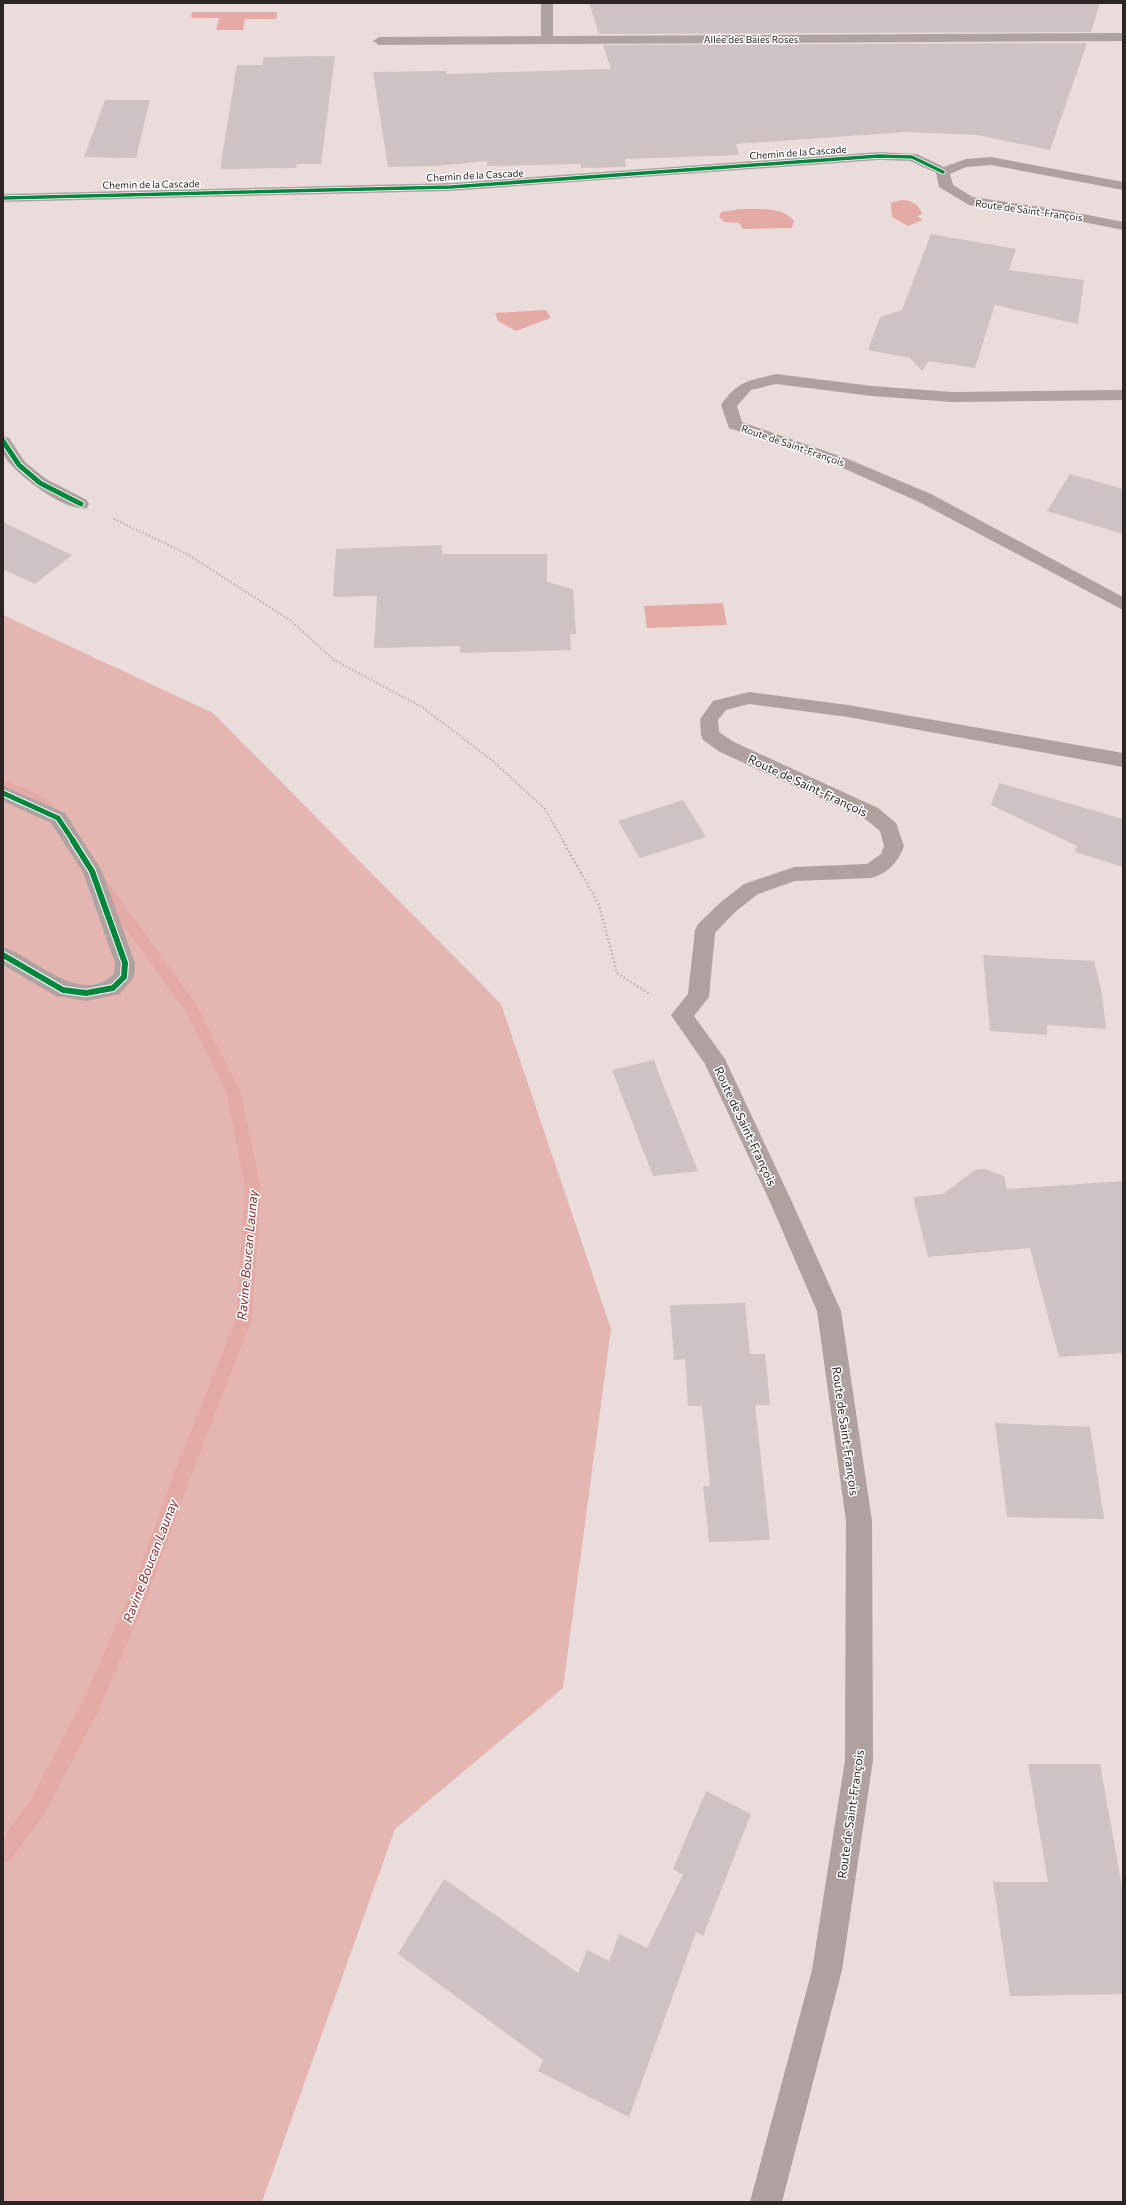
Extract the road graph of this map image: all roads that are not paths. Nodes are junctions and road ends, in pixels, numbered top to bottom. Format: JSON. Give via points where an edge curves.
{"nodes":[{"id":1,"x":547,"y":3,"type":"edge"},
{"id":2,"x":1123,"y":37,"type":"edge"},
{"id":3,"x":379,"y":40,"type":"dead end"},
{"id":4,"x":547,"y":40,"type":"junction"},
{"id":5,"x":943,"y":172,"type":"junction"},
{"id":6,"x":1123,"y":186,"type":"edge"},
{"id":7,"x":3,"y":198,"type":"edge"},
{"id":8,"x":1123,"y":226,"type":"edge"},
{"id":9,"x":1123,"y":395,"type":"edge"},
{"id":10,"x":3,"y":440,"type":"edge"},
{"id":11,"x":81,"y":504,"type":"road end"},
{"id":12,"x":1123,"y":604,"type":"edge"},
{"id":13,"x":1123,"y":760,"type":"edge"},
{"id":14,"x":3,"y":793,"type":"edge"},
{"id":15,"x":3,"y":955,"type":"edge"},
{"id":16,"x":766,"y":2202,"type":"edge"}],
"edges":[{"from":1,"to":4,"type":"street"},
{"from":2,"to":4,"type":"street","name":"Allée des Baies Roses"},
{"from":3,"to":4,"type":"street","name":"Allée des Baies Roses"},
{"from":5,"to":6,"type":"main road","via":[[964,163],[991,161]]},
{"from":5,"to":7,"type":"street","name":"Chemin de la Cascade","via":[[912,157],[879,156],[451,187]]},
{"from":5,"to":8,"type":"main road","name":"Route de Saint-François","via":[[946,188],[969,201],[1068,215]]},
{"from":9,"to":12,"type":"main road","name":"Route de Saint-François","via":[[952,397],[872,391],[776,379],[745,387],[729,405],[735,425],[842,462],[925,498]]},
{"from":10,"to":11,"type":"street","via":[[19,465],[40,483]]},
{"from":13,"to":16,"type":"main road","name":"Route de Saint-François","via":[[848,711],[749,698],[720,705],[709,719],[710,735],[727,747],[871,813],[889,828],[894,846],[890,858],[871,872],[794,874],[751,889],[728,907],[705,930],[698,997],[682,1015],[714,1059],[781,1202],[828,1311],[859,1521],[859,1760],[827,1970]]},
{"from":14,"to":15,"type":"street","via":[[58,818],[92,871],[125,963],[124,977],[113,988],[86,993],[63,990]]}]}
